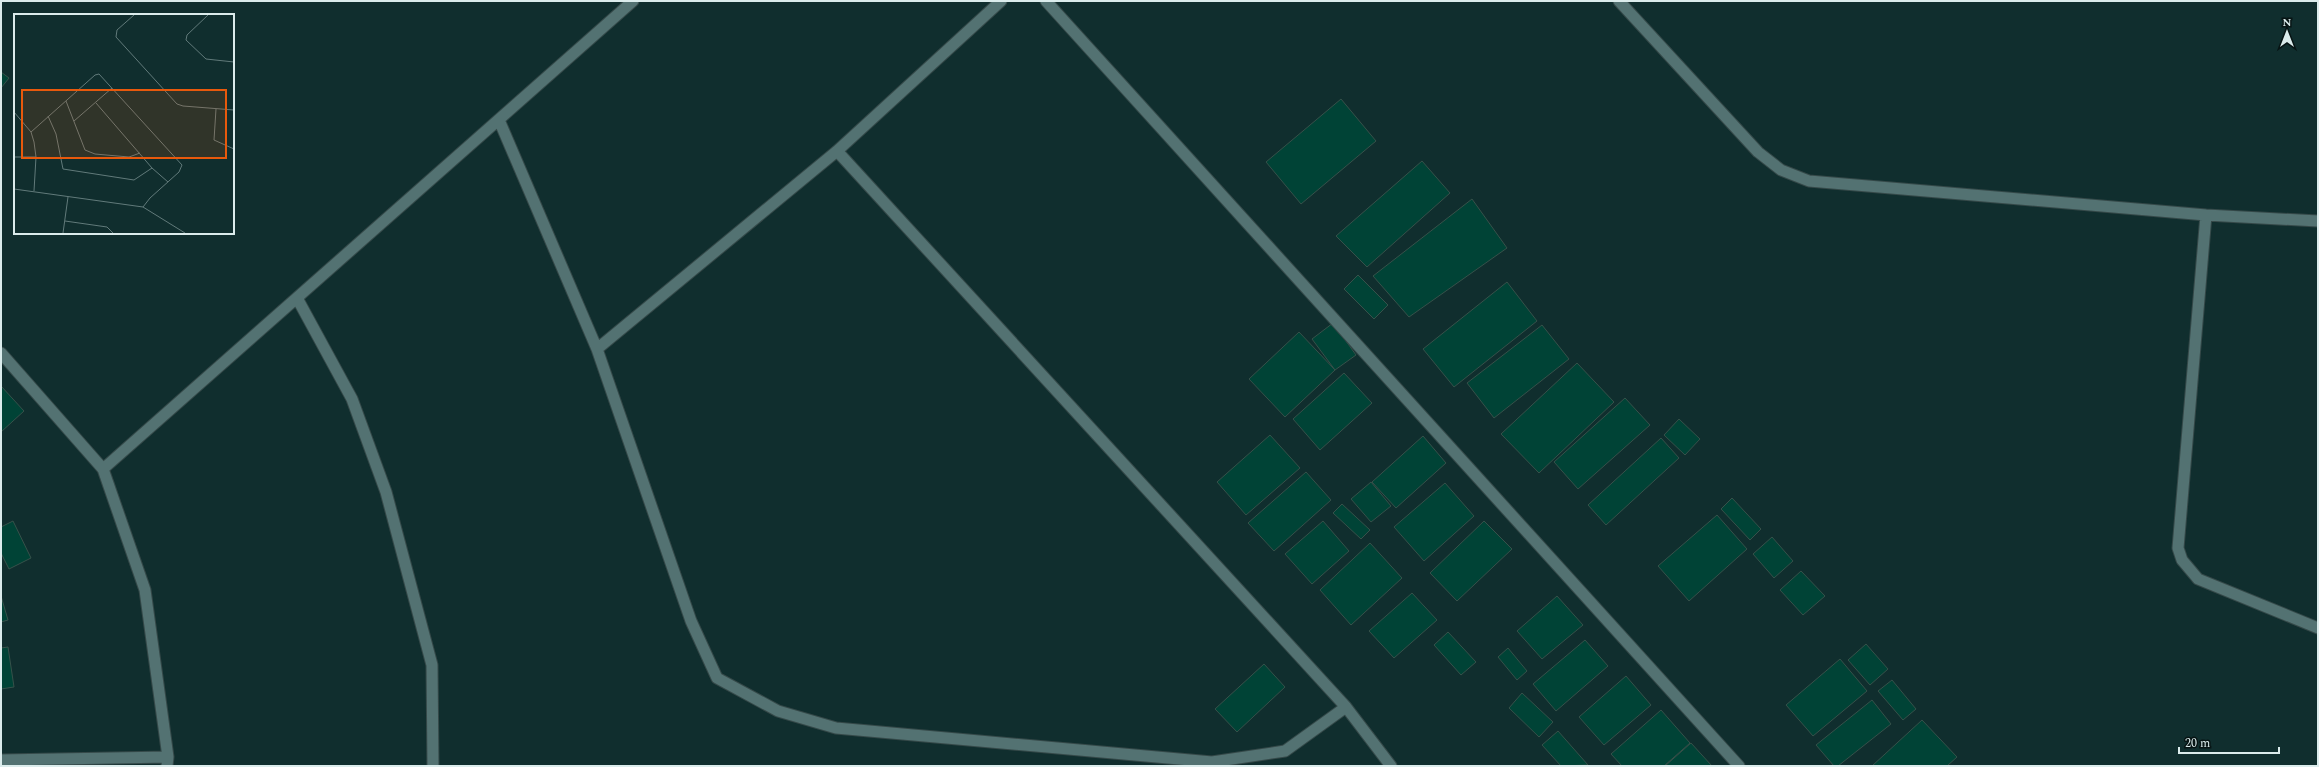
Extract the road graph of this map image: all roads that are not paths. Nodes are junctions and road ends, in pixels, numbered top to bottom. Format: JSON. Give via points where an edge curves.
{"nodes":[{"id":1,"x":633,"y":1,"type":"edge"},
{"id":2,"x":1001,"y":1,"type":"edge"},
{"id":3,"x":1046,"y":1,"type":"edge"},
{"id":4,"x":1619,"y":1,"type":"edge"},
{"id":5,"x":499,"y":120,"type":"junction"},
{"id":6,"x":837,"y":151,"type":"junction"},
{"id":7,"x":2206,"y":215,"type":"junction"},
{"id":8,"x":2318,"y":221,"type":"edge"},
{"id":9,"x":297,"y":298,"type":"junction"},
{"id":10,"x":597,"y":349,"type":"junction"},
{"id":11,"x":1,"y":353,"type":"edge"},
{"id":12,"x":103,"y":469,"type":"junction"},
{"id":13,"x":2318,"y":628,"type":"edge"},
{"id":14,"x":1346,"y":707,"type":"junction"},
{"id":15,"x":1,"y":760,"type":"edge"},
{"id":16,"x":168,"y":761,"type":"edge"},
{"id":17,"x":433,"y":766,"type":"edge"},
{"id":18,"x":1391,"y":766,"type":"edge"},
{"id":19,"x":1739,"y":766,"type":"edge"}],
"edges":[{"from":1,"to":5,"type":"street"},
{"from":2,"to":6,"type":"street"},
{"from":3,"to":19,"type":"street"},
{"from":4,"to":7,"type":"street","via":[[1758,152],[1781,170],[1795,177],[1824,184]]},
{"from":5,"to":9,"type":"street"},
{"from":5,"to":10,"type":"street"},
{"from":6,"to":10,"type":"street"},
{"from":6,"to":14,"type":"street"},
{"from":7,"to":8,"type":"street"},
{"from":7,"to":13,"type":"street","via":[[2178,548],[2182,560],[2198,579]]},
{"from":9,"to":12,"type":"street"},
{"from":9,"to":17,"type":"street","via":[[352,399],[386,492],[432,665]]},
{"from":10,"to":14,"type":"street","via":[[691,621],[717,678],[778,711],[836,728],[1212,762],[1285,751]]},
{"from":11,"to":12,"type":"street"},
{"from":12,"to":16,"type":"street","via":[[145,590]]},
{"from":14,"to":18,"type":"street"},
{"from":15,"to":16,"type":"street"}]}
